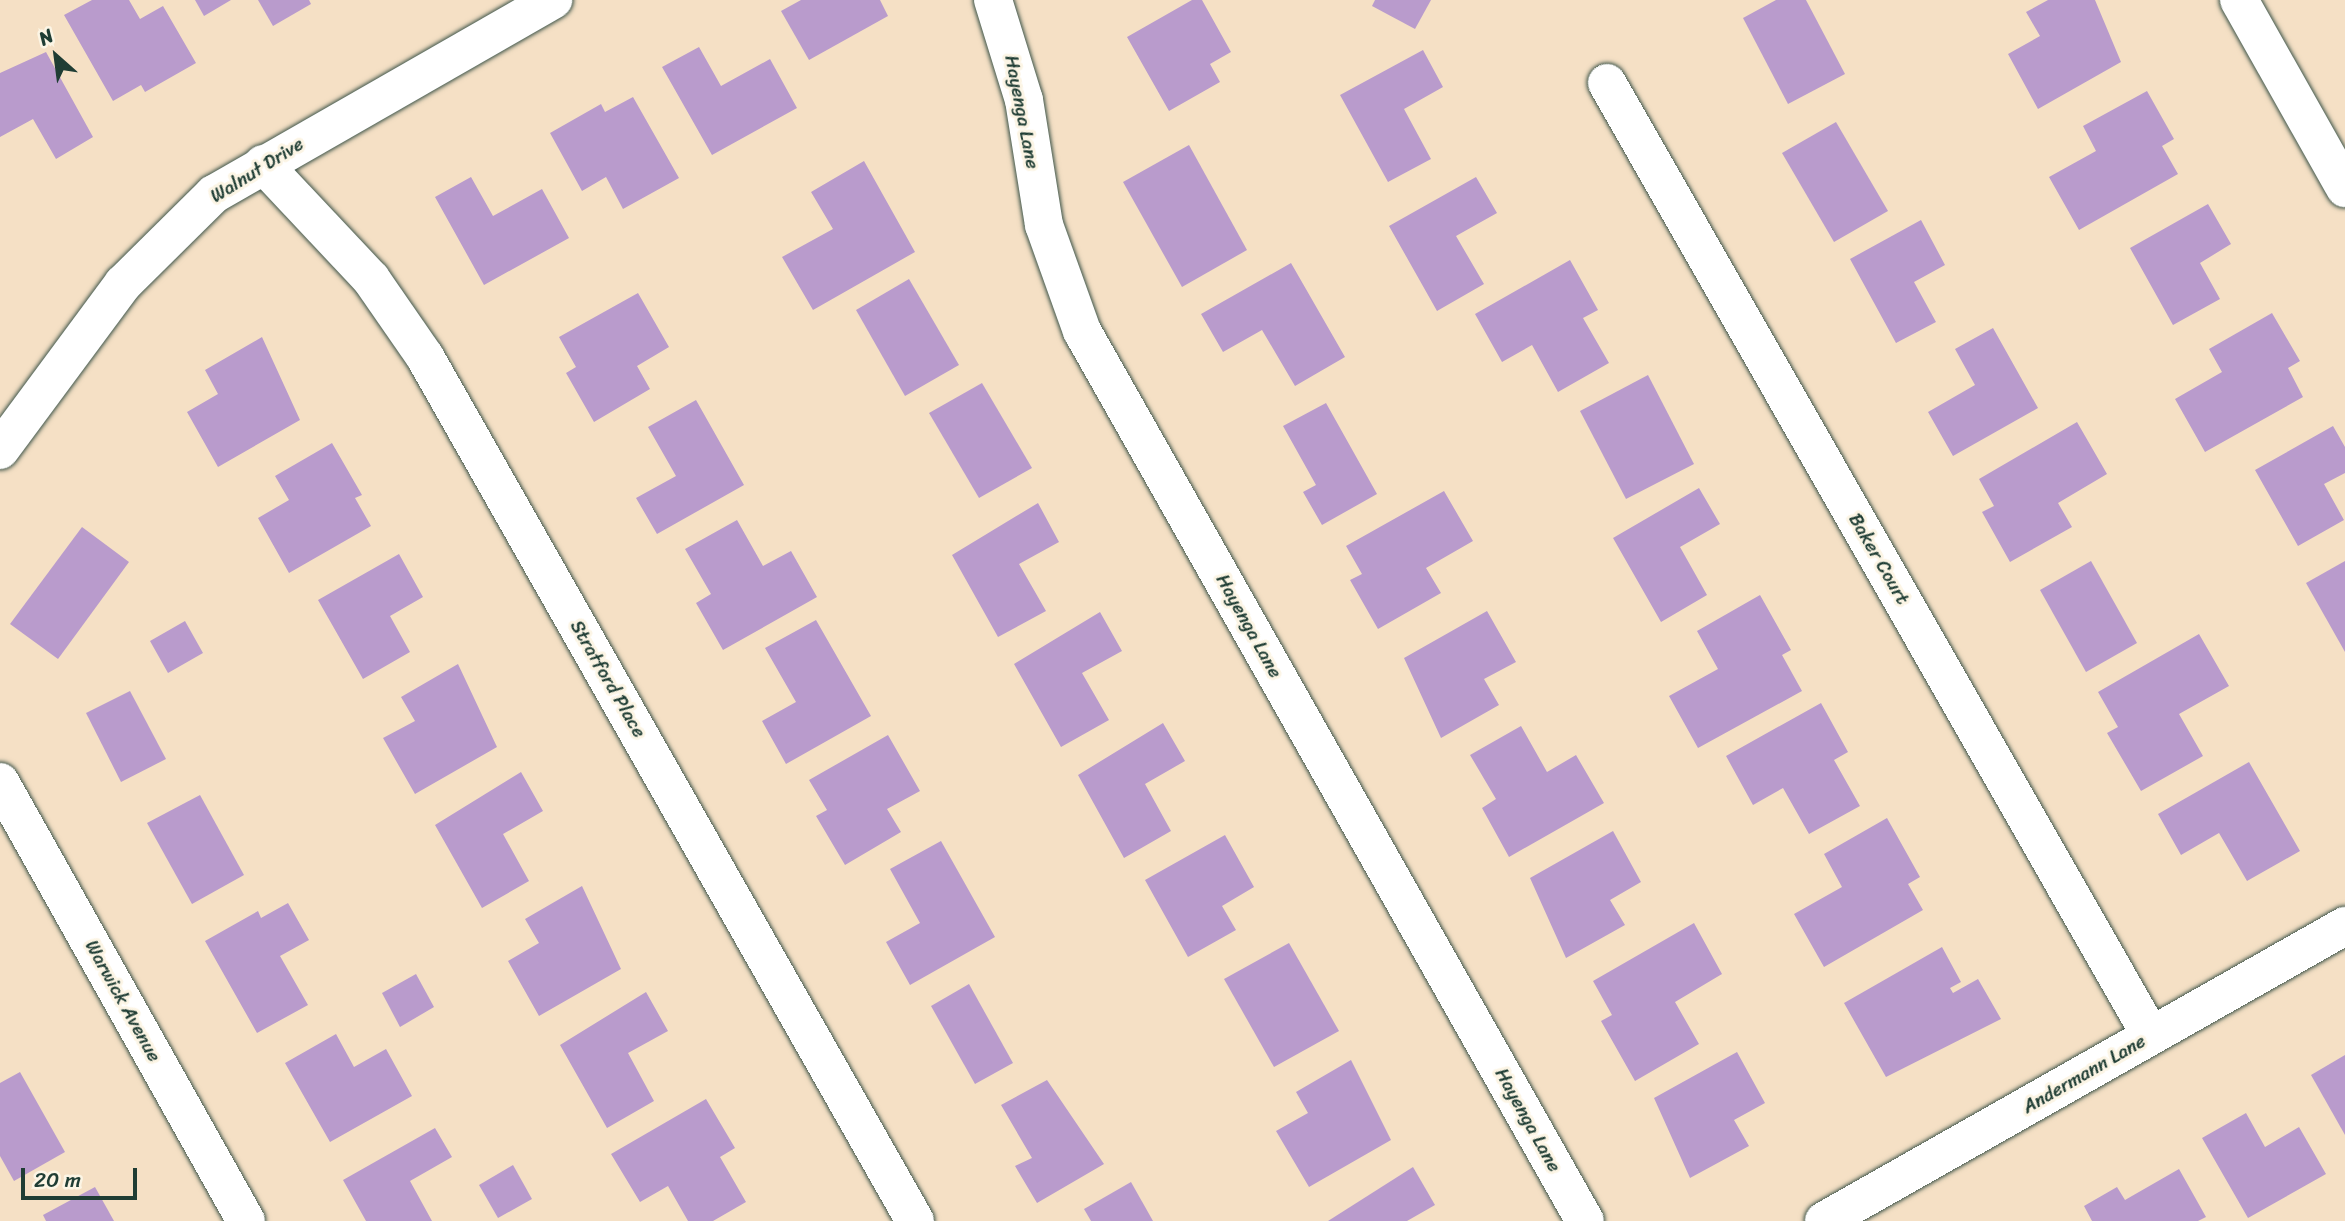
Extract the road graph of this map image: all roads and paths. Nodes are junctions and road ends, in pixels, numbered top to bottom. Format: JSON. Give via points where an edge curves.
{"nodes":[{"id":1,"x":553,"y":0,"type":"edge"},
{"id":2,"x":993,"y":0,"type":"edge"},
{"id":3,"x":2239,"y":0,"type":"edge"},
{"id":4,"x":1607,"y":83,"type":"dead end"},
{"id":5,"x":263,"y":164,"type":"junction"},
{"id":6,"x":2345,"y":188,"type":"edge"},
{"id":7,"x":0,"y":450,"type":"edge"},
{"id":8,"x":0,"y":782,"type":"edge"},
{"id":9,"x":2345,"y":926,"type":"edge"},
{"id":10,"x":2151,"y":1036,"type":"junction"},
{"id":11,"x":246,"y":1221,"type":"edge"},
{"id":12,"x":915,"y":1221,"type":"edge"},
{"id":13,"x":1585,"y":1221,"type":"edge"},
{"id":14,"x":1824,"y":1221,"type":"edge"}],
"edges":[{"from":1,"to":5,"type":"street","name":"Walnut Drive"},
{"from":2,"to":13,"type":"street","name":"Hayenga Lane","via":[[1024,100],[1044,225],[1082,331]]},
{"from":3,"to":6,"type":"street"},
{"from":4,"to":10,"type":"street","name":"Baker Court"},
{"from":5,"to":7,"type":"street","name":"Walnut Drive","via":[[214,194],[123,284]]},
{"from":5,"to":12,"type":"street","name":"Stratford Place","via":[[371,279],[425,357]]},
{"from":8,"to":11,"type":"street","name":"Warwick Avenue"},
{"from":9,"to":10,"type":"street","name":"Andermann Lane"},
{"from":10,"to":14,"type":"street","name":"Andermann Lane"}]}
